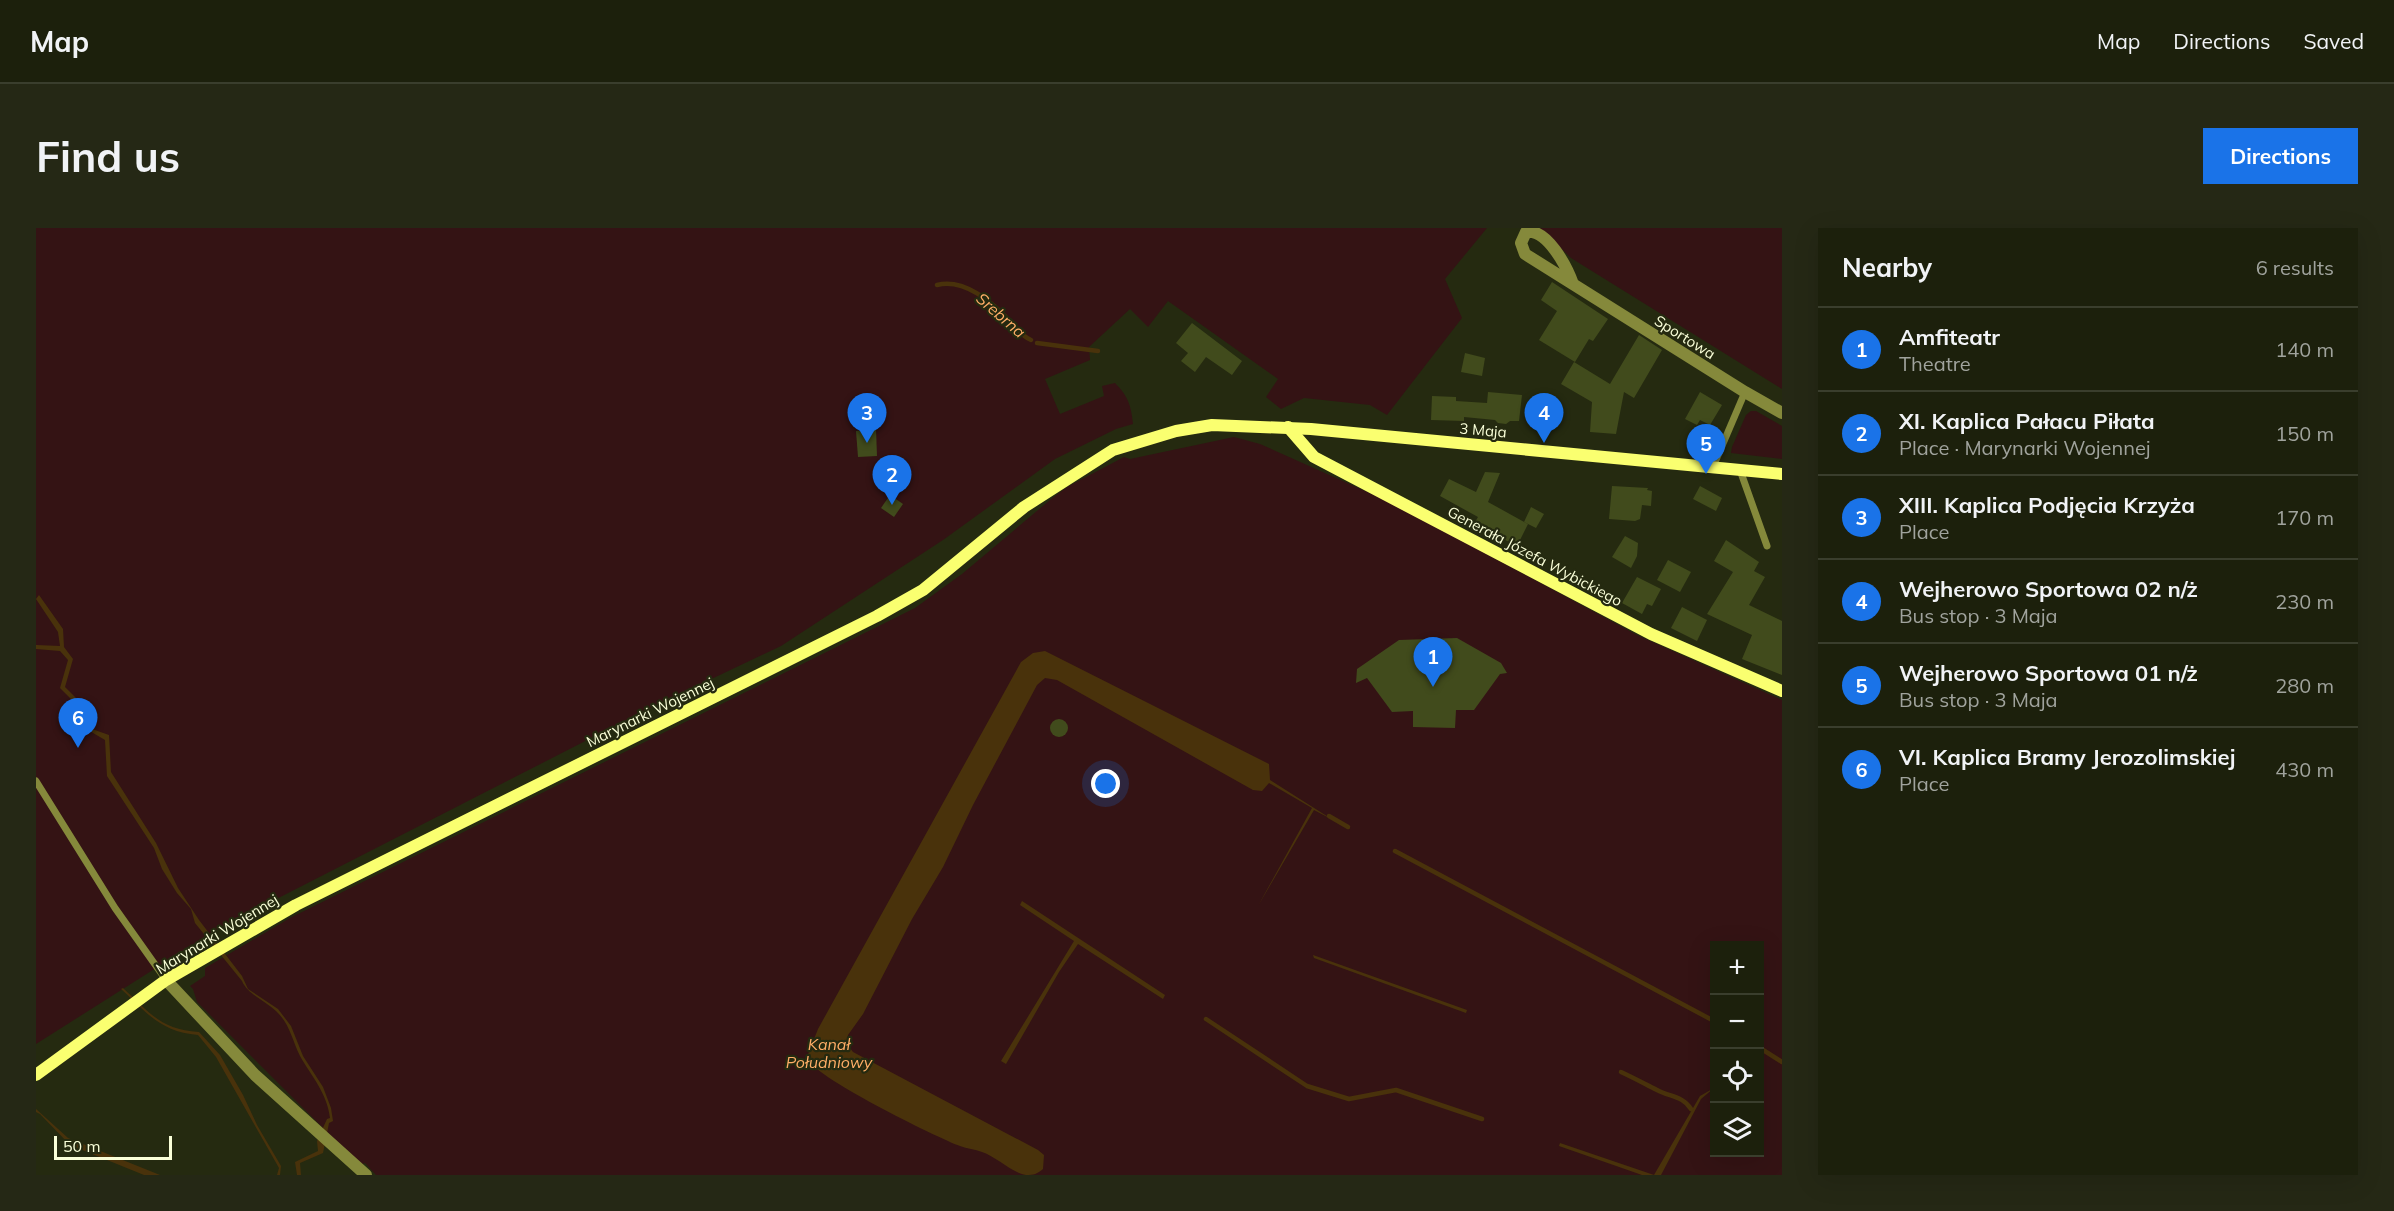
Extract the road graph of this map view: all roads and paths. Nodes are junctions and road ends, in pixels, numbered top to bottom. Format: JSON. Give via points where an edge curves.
{"nodes":[{"id":1,"x":1573,"y":284,"type":"junction"},
{"id":2,"x":1745,"y":392,"type":"junction"},
{"id":3,"x":1782,"y":413,"type":"edge"},
{"id":4,"x":1288,"y":427,"type":"junction"},
{"id":5,"x":1713,"y":467,"type":"junction"},
{"id":6,"x":1740,"y":470,"type":"junction"},
{"id":7,"x":1782,"y":474,"type":"edge"},
{"id":8,"x":1767,"y":546,"type":"dead end"},
{"id":9,"x":1782,"y":691,"type":"edge"},
{"id":10,"x":36,"y":781,"type":"edge"},
{"id":11,"x":166,"y":980,"type":"junction"},
{"id":12,"x":36,"y":1075,"type":"edge"},
{"id":13,"x":366,"y":1175,"type":"edge"}],
"edges":[{"from":1,"to":1,"type":"street","name":"Sportowa","via":[[1558,255],[1542,237],[1526,232],[1521,243],[1525,254]]},
{"from":1,"to":2,"type":"street","name":"Sportowa"},
{"from":2,"to":3,"type":"street","name":"Sportowa"},
{"from":2,"to":5,"type":"lane"},
{"from":4,"to":5,"type":"main road","name":"3 Maja"},
{"from":4,"to":9,"type":"main road","name":"Generała Józefa Wybickiego","via":[[1314,457],[1651,634]]},
{"from":4,"to":11,"type":"main road","name":"Marynarki Wojennej","via":[[1212,424],[1113,450],[1024,507],[923,590],[877,616],[296,905]]},
{"from":5,"to":6,"type":"main road","name":"3 Maja"},
{"from":6,"to":7,"type":"main road","name":"3 Maja"},
{"from":6,"to":8,"type":"lane"},
{"from":10,"to":11,"type":"lane","via":[[115,908]]},
{"from":11,"to":12,"type":"main road","name":"Marynarki Wojennej"},
{"from":11,"to":13,"type":"street","via":[[255,1075]]}]}
